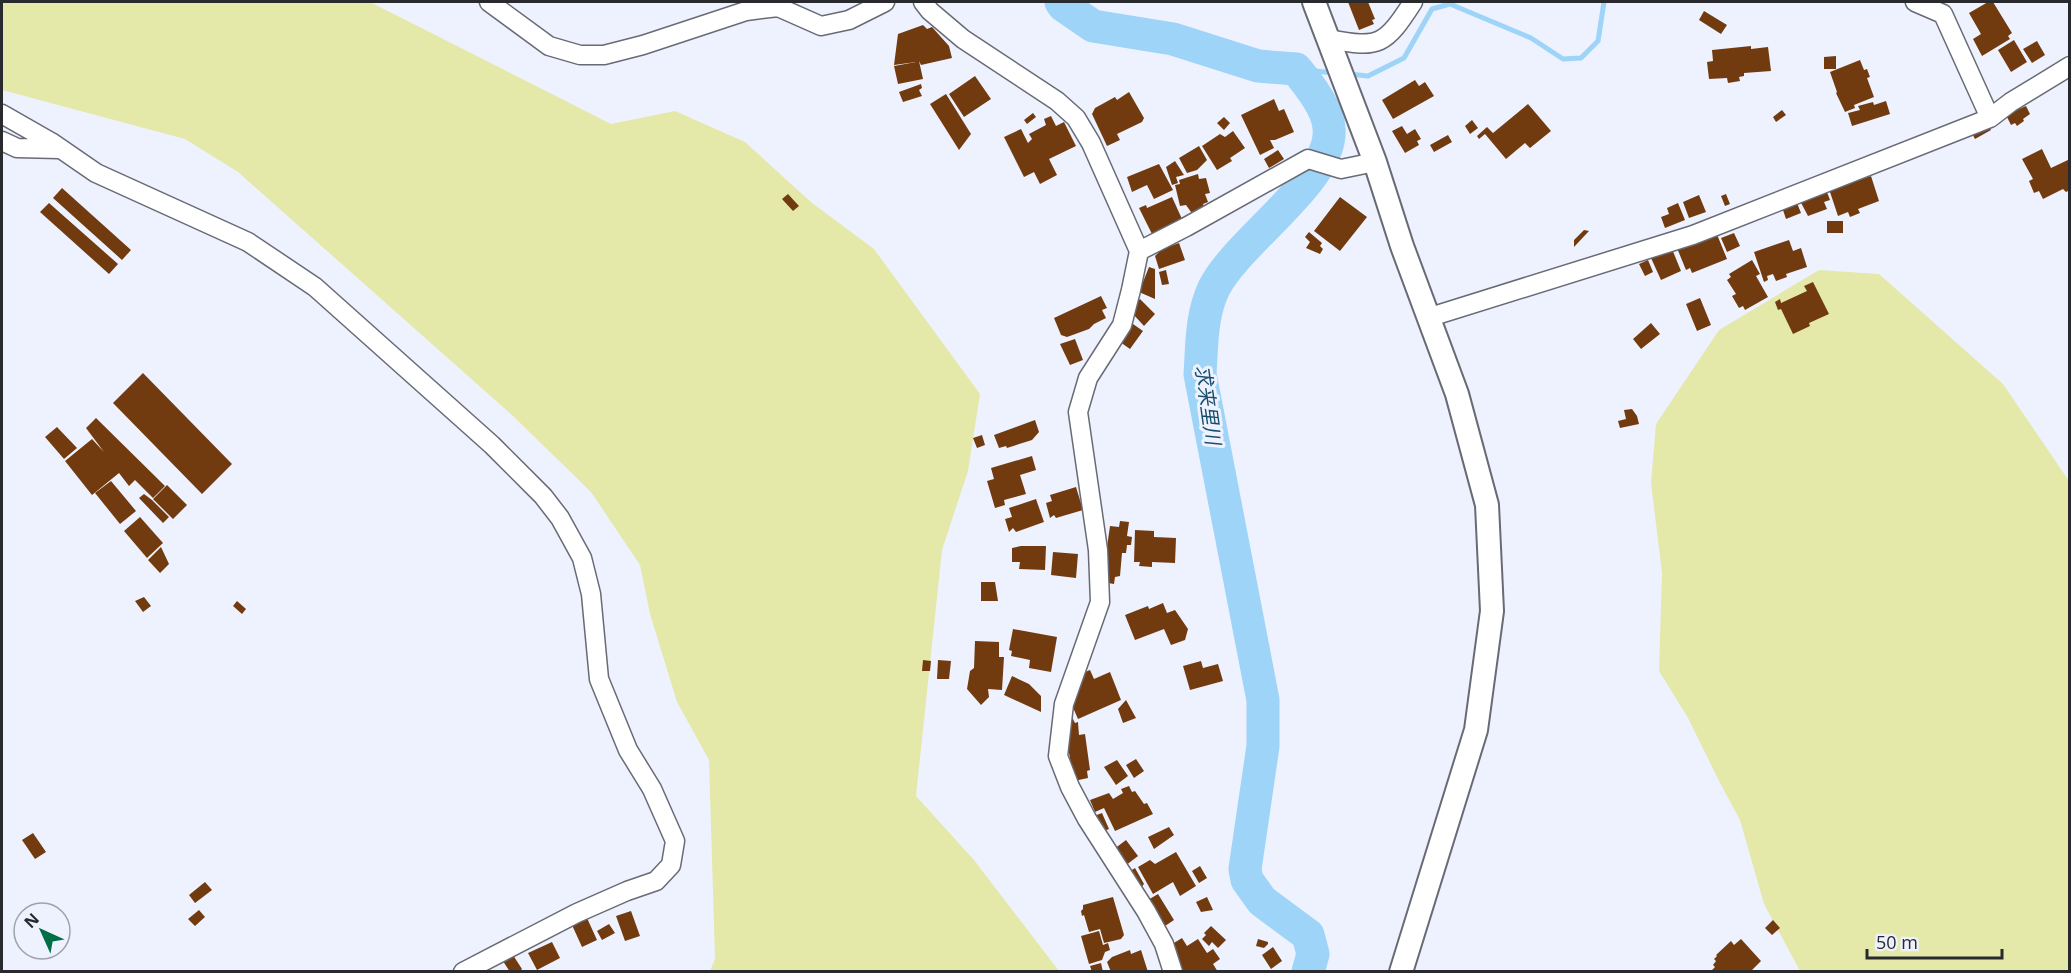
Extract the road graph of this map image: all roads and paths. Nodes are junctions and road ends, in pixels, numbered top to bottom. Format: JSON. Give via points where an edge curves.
{"nodes":[{"id":1,"x":489,"y":2,"type":"edge"},
{"id":2,"x":885,"y":2,"type":"edge"},
{"id":3,"x":923,"y":2,"type":"edge"},
{"id":4,"x":1314,"y":2,"type":"edge"},
{"id":5,"x":1413,"y":2,"type":"edge"},
{"id":6,"x":1915,"y":2,"type":"edge"},
{"id":7,"x":1332,"y":46,"type":"junction"},
{"id":8,"x":2070,"y":66,"type":"edge"},
{"id":9,"x":2,"y":114,"type":"edge"},
{"id":10,"x":1990,"y":118,"type":"junction"},
{"id":11,"x":2,"y":141,"type":"edge"},
{"id":12,"x":61,"y":149,"type":"junction"},
{"id":13,"x":1375,"y":162,"type":"junction"},
{"id":14,"x":1139,"y":250,"type":"junction"},
{"id":15,"x":1427,"y":318,"type":"junction"},
{"id":16,"x":463,"y":972,"type":"edge"},
{"id":17,"x":1173,"y":972,"type":"edge"},
{"id":18,"x":1401,"y":972,"type":"edge"}],
"edges":[{"from":1,"to":2,"type":"street","via":[[549,46],[580,55],[604,56],[746,10],[778,7],[821,26],[849,20]]},
{"from":3,"to":14,"type":"street","via":[[963,39],[1057,101],[1076,118]]},
{"from":4,"to":7,"type":"street"},
{"from":5,"to":7,"type":"street","via":[[1396,28],[1374,44]]},
{"from":6,"to":10,"type":"street","via":[[1943,14]]},
{"from":7,"to":13,"type":"street"},
{"from":8,"to":10,"type":"street"},
{"from":9,"to":12,"type":"street"},
{"from":10,"to":15,"type":"street","via":[[1693,235]]},
{"from":11,"to":12,"type":"street","via":[[17,148]]},
{"from":12,"to":16,"type":"street","via":[[96,173],[248,242],[315,287],[492,445],[543,496],[582,558],[591,594],[599,679],[628,750],[652,789],[675,841],[671,865],[656,881],[577,914]]},
{"from":13,"to":14,"type":"street","via":[[1341,169],[1308,159]]},
{"from":13,"to":15,"type":"street"},
{"from":14,"to":17,"type":"street","via":[[1122,325],[1088,378],[1078,412],[1098,550],[1100,602],[1064,704],[1058,756],[1087,819],[1164,944]]},
{"from":15,"to":18,"type":"street","via":[[1457,394],[1487,505],[1492,611],[1476,730]]}]}
